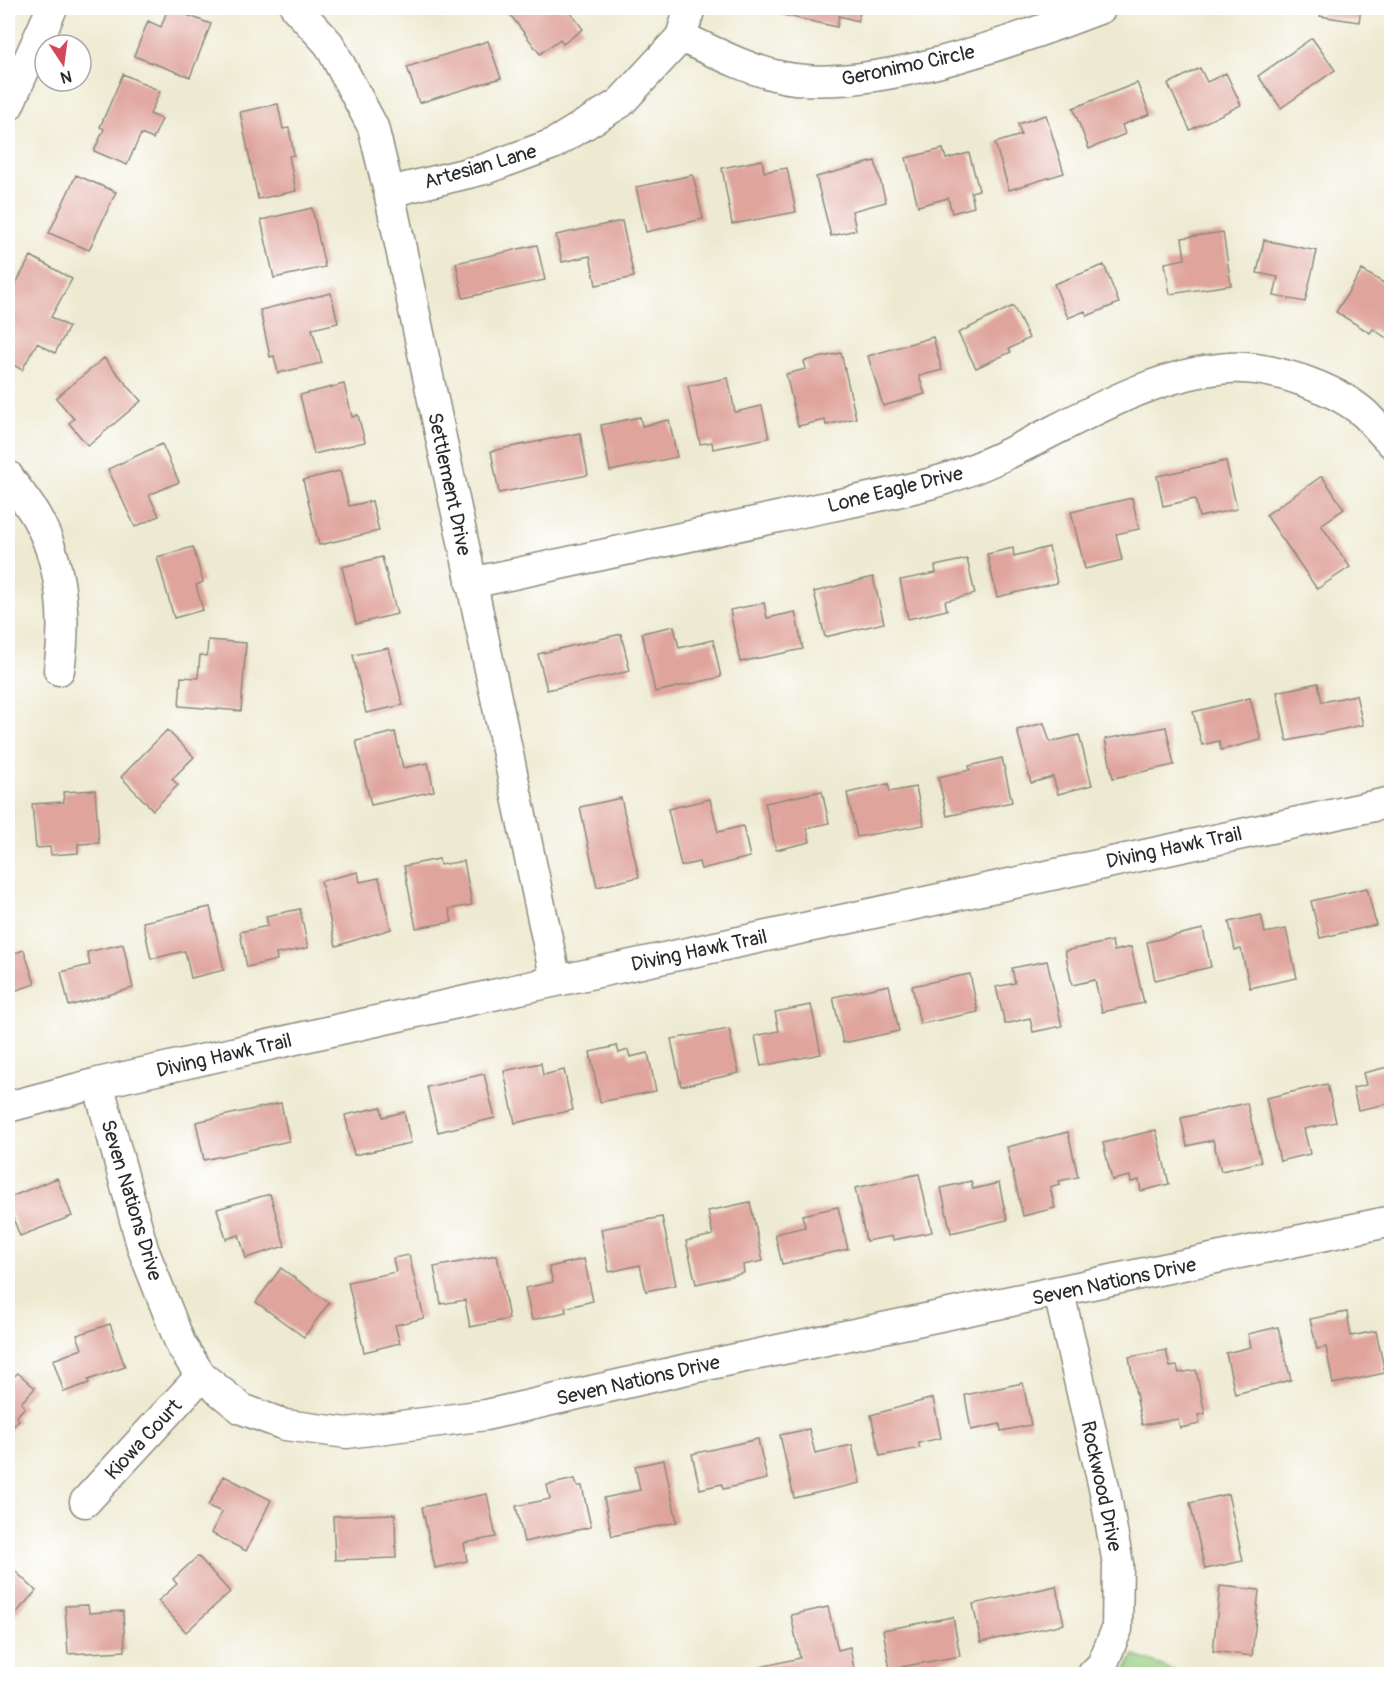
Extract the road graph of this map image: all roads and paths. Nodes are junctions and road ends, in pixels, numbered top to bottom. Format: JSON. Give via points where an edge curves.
{"nodes":[{"id":1,"x":52,"y":8,"type":"edge"},
{"id":2,"x":296,"y":8,"type":"edge"},
{"id":3,"x":690,"y":8,"type":"edge"},
{"id":4,"x":1101,"y":8,"type":"edge"},
{"id":5,"x":681,"y":37,"type":"junction"},
{"id":6,"x":8,"y":106,"type":"edge"},
{"id":7,"x":389,"y":192,"type":"junction"},
{"id":8,"x":1392,"y":443,"type":"edge"},
{"id":9,"x":8,"y":476,"type":"edge"},
{"id":10,"x":471,"y":583,"type":"junction"},
{"id":11,"x":58,"y":670,"type":"dead end"},
{"id":12,"x":1392,"y":802,"type":"edge"},
{"id":13,"x":556,"y":981,"type":"junction"},
{"id":14,"x":98,"y":1083,"type":"junction"},
{"id":15,"x":8,"y":1107,"type":"edge"},
{"id":16,"x":1392,"y":1221,"type":"edge"},
{"id":17,"x":1059,"y":1293,"type":"junction"},
{"id":18,"x":201,"y":1376,"type":"junction"},
{"id":19,"x":85,"y":1502,"type":"dead end"},
{"id":20,"x":1093,"y":1674,"type":"edge"}],
"edges":[{"from":1,"to":6,"type":"street"},
{"from":2,"to":7,"type":"street","name":"Settlement Drive","via":[[329,44],[373,127]]},
{"from":3,"to":5,"type":"street","name":"Artesian Lane"},
{"from":4,"to":5,"type":"street","name":"Geronimo Circle","via":[[984,50],[838,82],[774,75]]},
{"from":5,"to":7,"type":"street","name":"Artesian Lane","via":[[620,103],[553,144],[485,169]]},
{"from":7,"to":10,"type":"street","name":"Settlement Drive"},
{"from":8,"to":10,"type":"street","name":"Lone Eagle Drive","via":[[1364,413],[1324,390],[1278,372],[1229,368],[1186,375],[1144,389],[1012,454],[932,483]]},
{"from":9,"to":11,"type":"street","via":[[37,518],[57,568],[63,644]]},
{"from":10,"to":13,"type":"street","name":"Settlement Drive"},
{"from":12,"to":13,"type":"street","name":"Diving Hawk Trail"},
{"from":13,"to":14,"type":"street","name":"Diving Hawk Trail"},
{"from":14,"to":15,"type":"street","name":"Diving Hawk Trail"},
{"from":14,"to":18,"type":"street","name":"Seven Nations Drive","via":[[143,1249],[181,1345]]},
{"from":16,"to":17,"type":"street","name":"Seven Nations Drive"},
{"from":17,"to":18,"type":"street","name":"Seven Nations Drive","via":[[486,1415],[347,1433],[285,1425],[242,1409]]},
{"from":17,"to":20,"type":"street","name":"Rockwood Drive","via":[[1118,1564],[1117,1629],[1102,1665]]},
{"from":18,"to":19,"type":"street","name":"Kiowa Court"}]}
